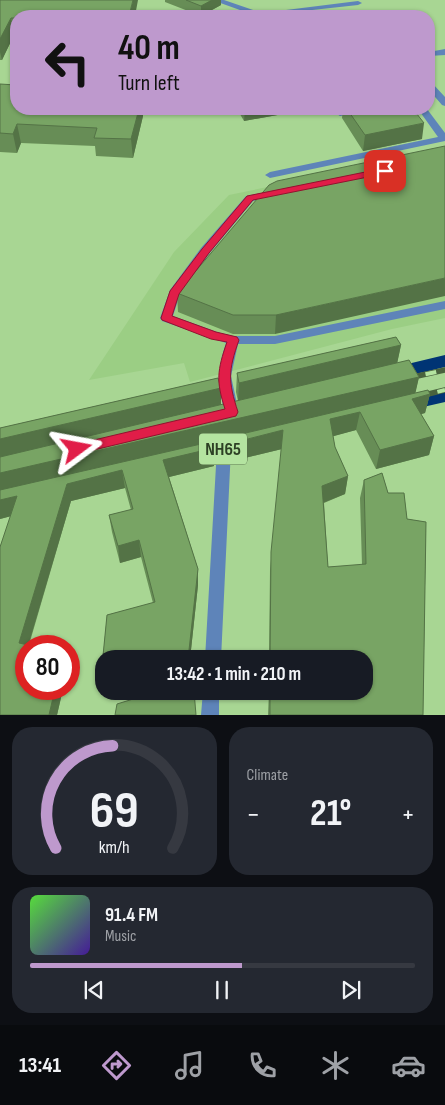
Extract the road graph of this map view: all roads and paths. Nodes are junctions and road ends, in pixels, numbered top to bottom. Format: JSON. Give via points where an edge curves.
{"nodes":[{"id":1,"x":216,"y":0,"type":"edge"},
{"id":2,"x":358,"y":3,"type":"dead end"},
{"id":3,"x":246,"y":10,"type":"edge"},
{"id":4,"x":301,"y":10,"type":"edge"},
{"id":5,"x":435,"y":92,"type":"edge"},
{"id":6,"x":445,"y":103,"type":"edge"},
{"id":7,"x":427,"y":115,"type":"edge"},
{"id":8,"x":445,"y":138,"type":"edge"},
{"id":9,"x":270,"y":174,"type":"dead end"},
{"id":10,"x":289,"y":190,"type":"edge"},
{"id":11,"x":445,"y":305,"type":"edge"},
{"id":12,"x":233,"y":340,"type":"junction"},
{"id":13,"x":445,"y":360,"type":"edge"},
{"id":14,"x":379,"y":377,"type":"edge"},
{"id":15,"x":445,"y":396,"type":"edge"},
{"id":16,"x":399,"y":407,"type":"edge"},
{"id":17,"x":250,"y":408,"type":"edge"},
{"id":18,"x":232,"y":412,"type":"junction"},
{"id":19,"x":212,"y":417,"type":"edge"},
{"id":20,"x":270,"y":438,"type":"edge"},
{"id":21,"x":224,"y":448,"type":"junction"},
{"id":22,"x":178,"y":459,"type":"edge"},
{"id":23,"x":213,"y":650,"type":"edge"},
{"id":24,"x":211,"y":700,"type":"edge"},
{"id":25,"x":210,"y":715,"type":"edge"}],
"edges":[{"from":1,"to":3,"type":"street"},
{"from":2,"to":4,"type":"street"},
{"from":5,"to":6,"type":"street"},
{"from":7,"to":8,"type":"street"},
{"from":8,"to":9,"type":"street"},
{"from":10,"to":12,"type":"street","via":[[250,198],[174,293],[166,318]]},
{"from":11,"to":12,"type":"street","via":[[275,340]]},
{"from":12,"to":18,"type":"street","via":[[224,368],[225,392]]},
{"from":13,"to":14,"type":"highway"},
{"from":15,"to":16,"type":"highway"},
{"from":17,"to":18,"type":"highway","number":"NH65"},
{"from":18,"to":19,"type":"highway","number":"NH65"},
{"from":20,"to":21,"type":"highway","number":"NH65"},
{"from":21,"to":22,"type":"highway","number":"NH65"},
{"from":21,"to":23,"type":"street"},
{"from":24,"to":25,"type":"street"}]}
